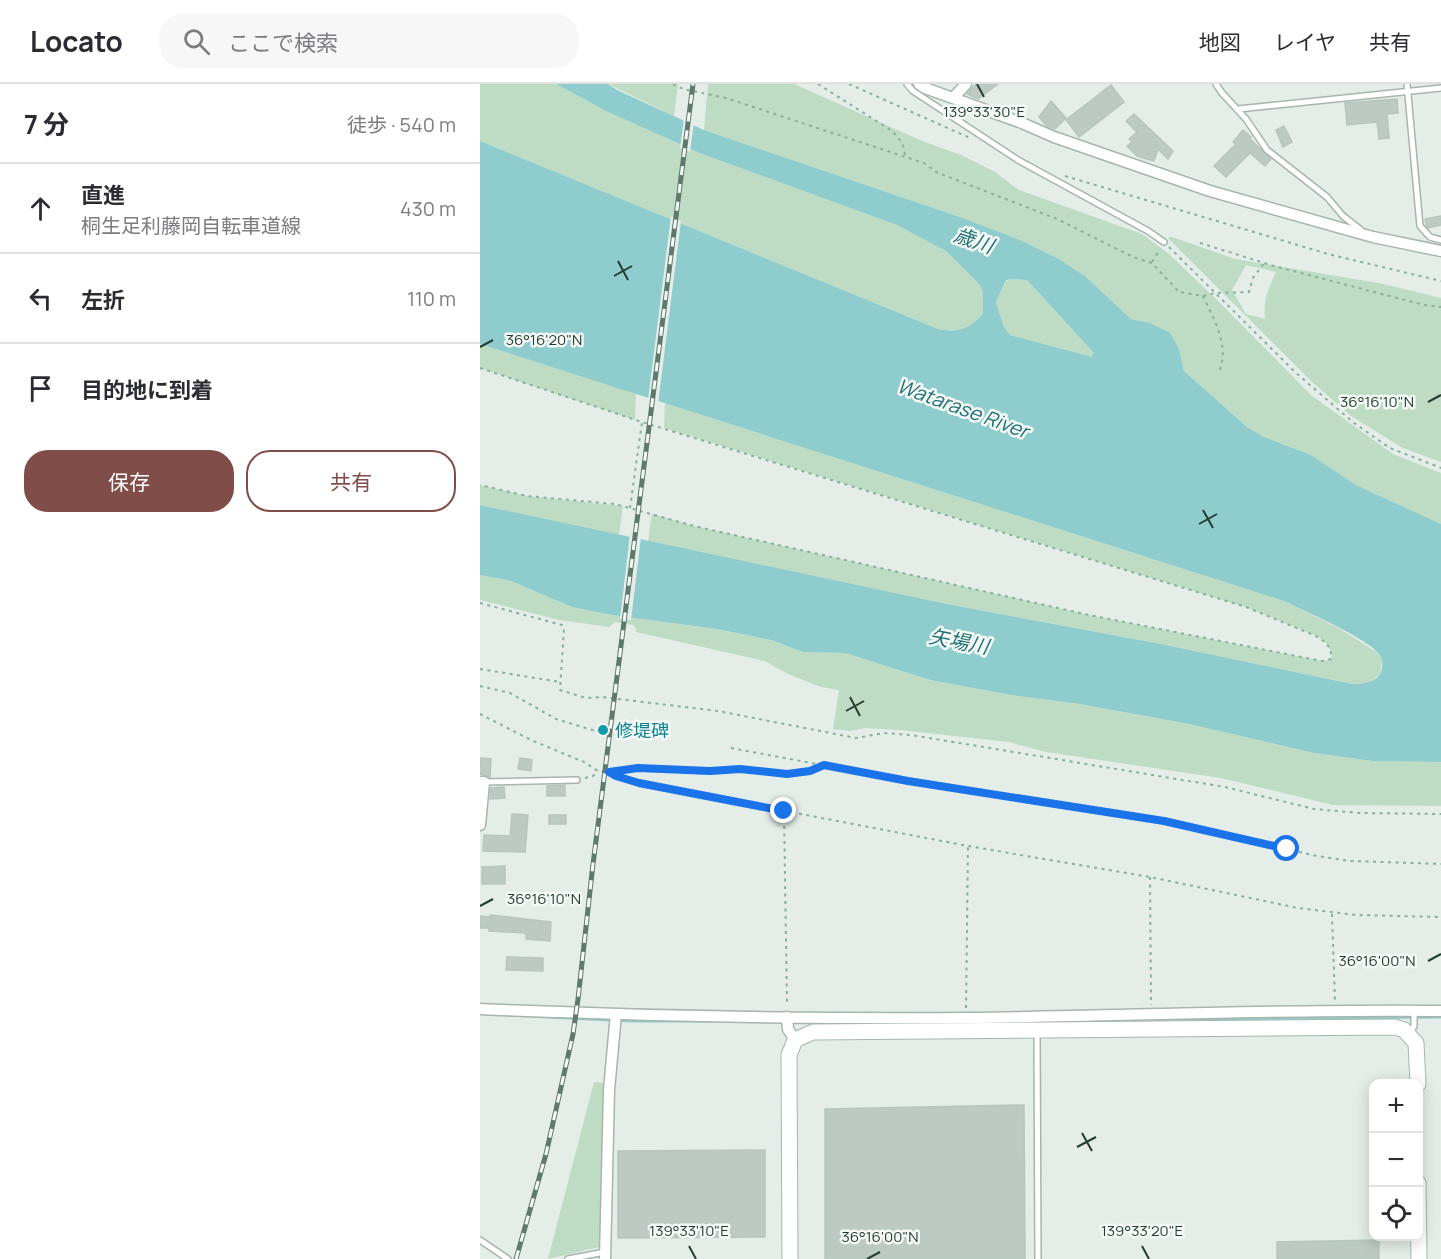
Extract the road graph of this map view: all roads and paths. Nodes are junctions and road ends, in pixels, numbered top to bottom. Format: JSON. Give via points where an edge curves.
{"nodes":[{"id":1,"x":673,"y":84,"type":"edge"},
{"id":2,"x":818,"y":84,"type":"edge"},
{"id":3,"x":849,"y":84,"type":"edge"},
{"id":4,"x":907,"y":84,"type":"edge"},
{"id":5,"x":919,"y":84,"type":"edge"},
{"id":6,"x":966,"y":84,"type":"edge"},
{"id":7,"x":1216,"y":84,"type":"edge"},
{"id":8,"x":1407,"y":84,"type":"edge"},
{"id":9,"x":1441,"y":88,"type":"edge"},
{"id":10,"x":1408,"y":91,"type":"junction"},
{"id":11,"x":953,"y":98,"type":"junction"},
{"id":12,"x":1238,"y":110,"type":"junction"},
{"id":13,"x":994,"y":143,"type":"junction"},
{"id":14,"x":905,"y":156,"type":"junction"},
{"id":15,"x":1061,"y":174,"type":"dead end"},
{"id":16,"x":1373,"y":237,"type":"junction"},
{"id":17,"x":1441,"y":240,"type":"edge"},
{"id":18,"x":1164,"y":242,"type":"junction"},
{"id":19,"x":1200,"y":243,"type":"dead end"},
{"id":20,"x":1441,"y":251,"type":"edge"},
{"id":21,"x":1152,"y":263,"type":"junction"},
{"id":22,"x":1264,"y":263,"type":"junction"},
{"id":23,"x":1441,"y":280,"type":"edge"},
{"id":24,"x":1215,"y":293,"type":"junction"},
{"id":25,"x":1203,"y":296,"type":"junction"},
{"id":26,"x":1441,"y":307,"type":"edge"},
{"id":27,"x":480,"y":368,"type":"edge"},
{"id":28,"x":1218,"y":374,"type":"dead end"},
{"id":29,"x":642,"y":422,"type":"junction"},
{"id":30,"x":1441,"y":468,"type":"edge"},
{"id":31,"x":480,"y":485,"type":"edge"},
{"id":32,"x":630,"y":508,"type":"junction"},
{"id":33,"x":480,"y":603,"type":"edge"},
{"id":34,"x":480,"y":669,"type":"edge"},
{"id":35,"x":560,"y":682,"type":"junction"},
{"id":36,"x":480,"y":686,"type":"edge"},
{"id":37,"x":480,"y":714,"type":"edge"},
{"id":38,"x":599,"y":732,"type":"dead end"},
{"id":39,"x":731,"y":748,"type":"dead end"},
{"id":40,"x":824,"y":765,"type":"junction"},
{"id":41,"x":598,"y":771,"type":"junction"},
{"id":42,"x":609,"y":772,"type":"junction"},
{"id":43,"x":577,"y":780,"type":"joint"},
{"id":44,"x":482,"y":782,"type":"edge"},
{"id":45,"x":784,"y":811,"type":"junction"},
{"id":46,"x":1441,"y":814,"type":"edge"},
{"id":47,"x":480,"y":825,"type":"edge"},
{"id":48,"x":968,"y":846,"type":"junction"},
{"id":49,"x":1441,"y":864,"type":"edge"},
{"id":50,"x":1150,"y":877,"type":"junction"},
{"id":51,"x":1332,"y":914,"type":"junction"},
{"id":52,"x":1441,"y":917,"type":"edge"},
{"id":53,"x":480,"y":1009,"type":"edge"},
{"id":54,"x":1414,"y":1011,"type":"junction"},
{"id":55,"x":1441,"y":1011,"type":"edge"},
{"id":56,"x":1335,"y":1012,"type":"junction"},
{"id":57,"x":616,"y":1014,"type":"junction"},
{"id":58,"x":1150,"y":1014,"type":"junction"},
{"id":59,"x":787,"y":1017,"type":"junction"},
{"id":60,"x":966,"y":1018,"type":"junction"},
{"id":61,"x":1037,"y":1029,"type":"junction"},
{"id":62,"x":1409,"y":1034,"type":"junction"},
{"id":63,"x":795,"y":1040,"type":"junction"},
{"id":64,"x":1418,"y":1079,"type":"edge"},
{"id":65,"x":1419,"y":1187,"type":"edge"},
{"id":66,"x":480,"y":1240,"type":"edge"},
{"id":67,"x":605,"y":1255,"type":"edge"},
{"id":68,"x":508,"y":1259,"type":"edge"},
{"id":69,"x":568,"y":1259,"type":"edge"},
{"id":70,"x":790,"y":1259,"type":"edge"},
{"id":71,"x":1038,"y":1259,"type":"edge"},
{"id":72,"x":1419,"y":1259,"type":"edge"}],
"edges":[{"from":1,"to":14,"type":"path"},
{"from":2,"to":14,"type":"path","via":[[900,137]]},
{"from":3,"to":13,"type":"path","via":[[968,138]]},
{"from":4,"to":13,"type":"lane"},
{"from":5,"to":11,"type":"street"},
{"from":6,"to":11,"type":"street"},
{"from":7,"to":12,"type":"lane"},
{"from":8,"to":10,"type":"lane"},
{"from":9,"to":10,"type":"lane"},
{"from":10,"to":12,"type":"lane"},
{"from":10,"to":17,"type":"lane","via":[[1420,226],[1430,237]]},
{"from":11,"to":16,"type":"street","via":[[1210,191]]},
{"from":12,"to":16,"type":"lane","via":[[1267,150]]},
{"from":13,"to":18,"type":"lane"},
{"from":14,"to":21,"type":"path"},
{"from":15,"to":23,"type":"path","via":[[1328,254]]},
{"from":16,"to":20,"type":"street"},
{"from":18,"to":21,"type":"path"},
{"from":18,"to":24,"type":"path"},
{"from":19,"to":22,"type":"path"},
{"from":21,"to":25,"type":"path","via":[[1179,292]]},
{"from":22,"to":24,"type":"path","via":[[1249,292]]},
{"from":22,"to":26,"type":"path"},
{"from":24,"to":25,"type":"path"},
{"from":24,"to":30,"type":"path","via":[[1354,423],[1390,448]]},
{"from":25,"to":28,"type":"path","via":[[1220,333],[1222,362]]},
{"from":27,"to":29,"type":"path"},
{"from":29,"to":32,"type":"path"},
{"from":29,"to":32,"type":"path","via":[[1246,607],[1317,636],[1327,643],[1330,659],[1322,661],[1089,615],[694,526]]},
{"from":31,"to":32,"type":"path","via":[[526,496]]},
{"from":33,"to":35,"type":"path","via":[[561,625],[564,629]]},
{"from":34,"to":35,"type":"path"},
{"from":35,"to":46,"type":"path","via":[[560,690],[586,698],[718,711],[856,738],[884,733],[911,735],[1225,787],[1314,809]]},
{"from":36,"to":38,"type":"path","via":[[510,693],[556,719]]},
{"from":37,"to":41,"type":"path"},
{"from":39,"to":40,"type":"path"},
{"from":40,"to":42,"type":"path","via":[[787,774],[656,768]]},
{"from":40,"to":49,"type":"path","via":[[1164,821],[1317,856]]},
{"from":41,"to":42,"type":"path"},
{"from":41,"to":43,"type":"path"},
{"from":42,"to":45,"type":"path","via":[[639,783]]},
{"from":43,"to":44,"type":"lane"},
{"from":44,"to":47,"type":"street"},
{"from":45,"to":48,"type":"path"},
{"from":45,"to":59,"type":"path"},
{"from":48,"to":50,"type":"path"},
{"from":48,"to":60,"type":"path"},
{"from":50,"to":51,"type":"path"},
{"from":50,"to":58,"type":"path"},
{"from":51,"to":52,"type":"path"},
{"from":51,"to":56,"type":"path"},
{"from":53,"to":57,"type":"street"},
{"from":54,"to":55,"type":"street"},
{"from":54,"to":56,"type":"street"},
{"from":54,"to":62,"type":"lane","via":[[1414,1026]]},
{"from":56,"to":58,"type":"street"},
{"from":57,"to":59,"type":"street"},
{"from":57,"to":67,"type":"street","via":[[609,1082]]},
{"from":58,"to":60,"type":"street"},
{"from":59,"to":60,"type":"street"},
{"from":59,"to":63,"type":"street"},
{"from":61,"to":62,"type":"street","via":[[1395,1028]]},
{"from":61,"to":63,"type":"street","via":[[822,1031]]},
{"from":61,"to":71,"type":"lane"},
{"from":62,"to":64,"type":"street","via":[[1416,1043]]},
{"from":63,"to":70,"type":"street","via":[[789,1054]]},
{"from":65,"to":72,"type":"street"},
{"from":66,"to":68,"type":"lane"},
{"from":67,"to":69,"type":"lane"}]}
